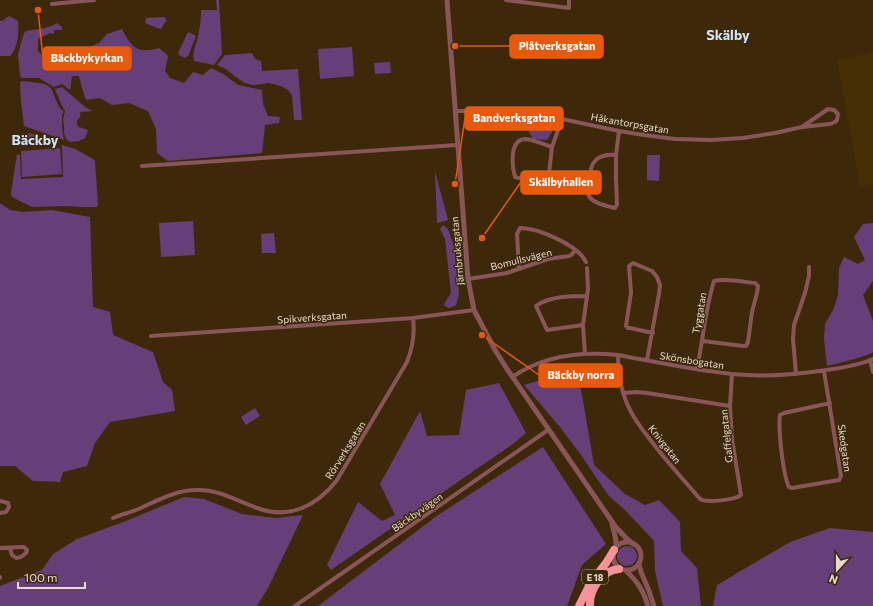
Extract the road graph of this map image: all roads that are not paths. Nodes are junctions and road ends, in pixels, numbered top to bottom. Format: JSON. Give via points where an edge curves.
{"nodes":[{"id":1,"x":94,"y":0,"type":"edge"},
{"id":2,"x":447,"y":0,"type":"edge"},
{"id":3,"x":506,"y":0,"type":"edge"},
{"id":4,"x":570,"y":0,"type":"edge"},
{"id":5,"x":52,"y":4,"type":"dead end"},
{"id":6,"x":455,"y":111,"type":"junction"},
{"id":7,"x":562,"y":119,"type":"junction"},
{"id":8,"x":802,"y":127,"type":"junction"},
{"id":9,"x":619,"y":131,"type":"junction"},
{"id":10,"x":457,"y":145,"type":"junction"},
{"id":11,"x":552,"y":147,"type":"junction"},
{"id":12,"x":616,"y":155,"type":"junction"},
{"id":13,"x":142,"y":166,"type":"dead end"},
{"id":14,"x":576,"y":250,"type":"junction"},
{"id":15,"x":586,"y":262,"type":"dead end"},
{"id":16,"x":809,"y":267,"type":"dead end"},
{"id":17,"x":587,"y":268,"type":"dead end"},
{"id":18,"x":519,"y":269,"type":"junction"},
{"id":19,"x":468,"y":279,"type":"junction"},
{"id":20,"x":587,"y":296,"type":"junction"},
{"id":21,"x":474,"y":310,"type":"junction"},
{"id":22,"x":413,"y":318,"type":"junction"},
{"id":23,"x":583,"y":325,"type":"junction"},
{"id":24,"x":653,"y":333,"type":"junction"},
{"id":25,"x":152,"y":336,"type":"dead end"},
{"id":26,"x":703,"y":341,"type":"junction"},
{"id":27,"x":585,"y":354,"type":"junction"},
{"id":28,"x":618,"y":355,"type":"junction"},
{"id":29,"x":647,"y":360,"type":"junction"},
{"id":30,"x":871,"y":360,"type":"edge"},
{"id":31,"x":697,"y":369,"type":"junction"},
{"id":32,"x":824,"y":371,"type":"junction"},
{"id":33,"x":873,"y":372,"type":"edge"},
{"id":34,"x":732,"y":374,"type":"junction"},
{"id":35,"x":796,"y":374,"type":"junction"},
{"id":36,"x":512,"y":377,"type":"junction"},
{"id":37,"x":623,"y":393,"type":"junction"},
{"id":38,"x":830,"y":404,"type":"junction"},
{"id":39,"x":730,"y":406,"type":"junction"},
{"id":40,"x":548,"y":430,"type":"junction"},
{"id":41,"x":739,"y":496,"type":"joint"},
{"id":42,"x":0,"y":501,"type":"edge"},
{"id":43,"x":604,"y":509,"type":"junction"},
{"id":44,"x":0,"y":513,"type":"edge"},
{"id":45,"x":113,"y":518,"type":"dead end"},
{"id":46,"x":634,"y":544,"type":"junction"},
{"id":47,"x":0,"y":548,"type":"edge"},
{"id":48,"x":10,"y":548,"type":"dead end"},
{"id":49,"x":615,"y":549,"type":"junction"},
{"id":50,"x":639,"y":564,"type":"junction"},
{"id":51,"x":622,"y":570,"type":"junction"},
{"id":52,"x":295,"y":606,"type":"edge"},
{"id":53,"x":579,"y":606,"type":"edge"},
{"id":54,"x":590,"y":606,"type":"edge"},
{"id":55,"x":648,"y":606,"type":"edge"},
{"id":56,"x":654,"y":606,"type":"edge"}],
"edges":[{"from":1,"to":5,"type":"street"},
{"from":2,"to":6,"type":"street","name":"Järnbruksgatan"},
{"from":3,"to":4,"type":"street","via":[[569,8]]},
{"from":6,"to":7,"type":"street","name":"Håkantorpsgatan","via":[[519,112]]},
{"from":6,"to":10,"type":"street","name":"Järnbruksgatan"},
{"from":7,"to":9,"type":"street","name":"Håkantorpsgatan"},
{"from":7,"to":11,"type":"street"},
{"from":8,"to":8,"type":"street","name":"Håkantorpsgatan","via":[[835,122],[838,114],[828,109]]},
{"from":8,"to":9,"type":"street","name":"Håkantorpsgatan","via":[[774,134],[711,140],[675,139]]},
{"from":9,"to":12,"type":"street"},
{"from":10,"to":13,"type":"street"},
{"from":10,"to":19,"type":"street","name":"Järnbruksgatan"},
{"from":11,"to":11,"type":"street","via":[[524,139],[515,145],[512,167],[515,177],[545,185],[548,182]]},
{"from":12,"to":12,"type":"street","via":[[618,205],[615,208],[588,196],[594,162],[603,156]]},
{"from":14,"to":15,"type":"street"},
{"from":14,"to":18,"type":"street","name":"Bomullsvägen","via":[[571,256],[548,259]]},
{"from":14,"to":18,"type":"street","via":[[550,236],[520,228],[517,234]]},
{"from":16,"to":35,"type":"street","via":[[805,293],[794,325]]},
{"from":17,"to":20,"type":"street"},
{"from":18,"to":19,"type":"street","name":"Bomullsvägen"},
{"from":19,"to":21,"type":"street","name":"Järnbruksgatan"},
{"from":20,"to":23,"type":"street"},
{"from":20,"to":23,"type":"street","via":[[557,298],[536,306],[546,330]]},
{"from":21,"to":22,"type":"street","name":"Spikverksgatan"},
{"from":21,"to":36,"type":"street","name":"Järnbruksgatan"},
{"from":22,"to":25,"type":"street","name":"Spikverksgatan"},
{"from":22,"to":45,"type":"street","name":"Rörverksgatan","via":[[413,344],[407,362],[337,480],[320,499],[298,510],[279,512],[262,510],[216,492],[195,490],[174,493]]},
{"from":23,"to":27,"type":"street"},
{"from":24,"to":24,"type":"street","via":[[660,285],[652,271],[633,263],[629,266],[631,293],[626,326]]},
{"from":24,"to":29,"type":"street"},
{"from":26,"to":26,"type":"street","name":"Tyggatan","via":[[706,313],[714,281],[756,283],[758,287],[746,346]]},
{"from":26,"to":31,"type":"street","name":"Tyggatan"},
{"from":27,"to":28,"type":"street","name":"Skönsbogatan"},
{"from":27,"to":36,"type":"street","name":"Skönsbogatan","via":[[548,360],[526,368]]},
{"from":28,"to":29,"type":"street","name":"Skönsbogatan"},
{"from":28,"to":37,"type":"street","name":"Knivgatan"},
{"from":29,"to":31,"type":"street","name":"Skönsbogatan"},
{"from":30,"to":32,"type":"street","name":"Skönsbogatan"},
{"from":30,"to":33,"type":"street"},
{"from":31,"to":34,"type":"street","name":"Skönsbogatan"},
{"from":32,"to":35,"type":"street","name":"Skönsbogatan"},
{"from":32,"to":38,"type":"street","name":"Skedgatan"},
{"from":34,"to":35,"type":"street","name":"Skönsbogatan"},
{"from":34,"to":39,"type":"street","name":"Gaffelgatan"},
{"from":36,"to":40,"type":"street","name":"Järnbruksgatan"},
{"from":37,"to":39,"type":"street","via":[[648,393]]},
{"from":37,"to":41,"type":"street","name":"Knivgatan","via":[[640,425],[700,499],[722,500]]},
{"from":38,"to":38,"type":"street","name":"Skedgatan","via":[[840,461],[840,479],[789,487],[780,434],[780,415]]},
{"from":39,"to":41,"type":"street","name":"Gaffelgatan","via":[[732,439],[741,491]]},
{"from":40,"to":43,"type":"street","name":"Järnbruksgatan"},
{"from":40,"to":52,"type":"street","name":"Bäckbyvägen"},
{"from":42,"to":44,"type":"street","via":[[8,503],[9,507],[6,512]]},
{"from":43,"to":46,"type":"street","name":"Järnbruksgatan","via":[[624,536]]},
{"from":43,"to":49,"type":"street","name":"Järnbruksgatan","via":[[615,533]]},
{"from":46,"to":49,"type":"street","via":[[624,542]]},
{"from":46,"to":50,"type":"street","via":[[640,550]]},
{"from":47,"to":48,"type":"street"},
{"from":49,"to":51,"type":"street","via":[[613,560]]},
{"from":49,"to":53,"type":"highway","number":"E 18","via":[[590,584]]},
{"from":50,"to":51,"type":"street","via":[[633,569]]},
{"from":50,"to":56,"type":"street"},
{"from":51,"to":54,"type":"highway","number":"E 18","via":[[615,569],[596,584]]},
{"from":51,"to":55,"type":"street","via":[[641,587]]}]}
